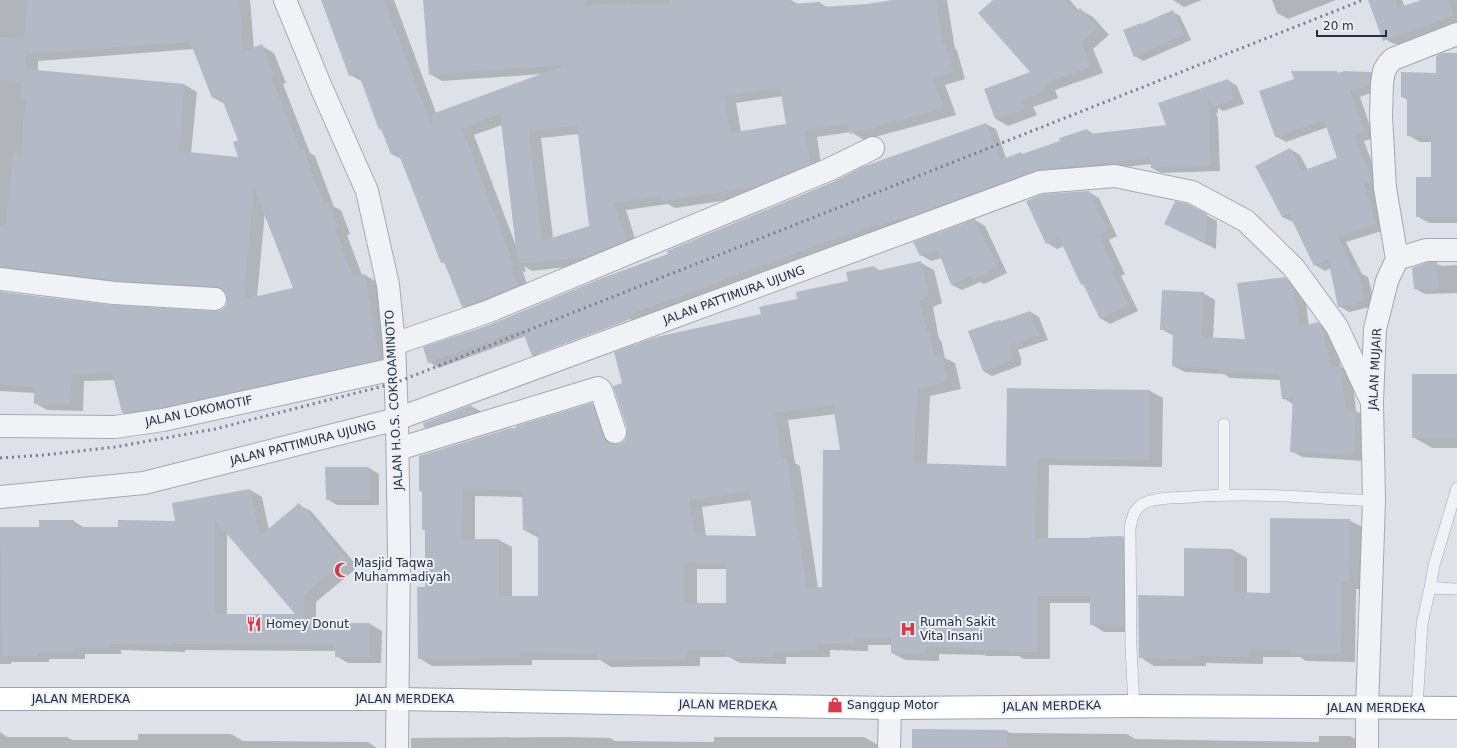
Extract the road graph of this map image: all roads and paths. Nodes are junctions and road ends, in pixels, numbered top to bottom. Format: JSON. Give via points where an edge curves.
{"nodes":[{"id":1,"x":285,"y":0,"type":"edge"},
{"id":2,"x":1457,"y":34,"type":"edge"},
{"id":3,"x":873,"y":148,"type":"dead end"},
{"id":4,"x":1457,"y":250,"type":"edge"},
{"id":5,"x":1397,"y":259,"type":"junction"},
{"id":6,"x":0,"y":279,"type":"edge"},
{"id":7,"x":215,"y":299,"type":"dead end"},
{"id":8,"x":394,"y":344,"type":"junction"},
{"id":9,"x":394,"y":369,"type":"junction"},
{"id":10,"x":1372,"y":402,"type":"junction"},
{"id":11,"x":397,"y":419,"type":"junction"},
{"id":12,"x":1224,"y":424,"type":"dead end"},
{"id":13,"x":0,"y":426,"type":"edge"},
{"id":14,"x":615,"y":432,"type":"dead end"},
{"id":15,"x":398,"y":449,"type":"junction"},
{"id":16,"x":1457,"y":488,"type":"edge"},
{"id":17,"x":1224,"y":494,"type":"junction"},
{"id":18,"x":0,"y":497,"type":"edge"},
{"id":19,"x":1374,"y":501,"type":"junction"},
{"id":20,"x":1430,"y":588,"type":"junction"},
{"id":21,"x":1457,"y":589,"type":"edge"},
{"id":22,"x":398,"y":698,"type":"junction"},
{"id":23,"x":0,"y":700,"type":"edge"},
{"id":24,"x":1134,"y":706,"type":"junction"},
{"id":25,"x":890,"y":708,"type":"junction"},
{"id":26,"x":1367,"y":708,"type":"junction"},
{"id":27,"x":1416,"y":708,"type":"junction"},
{"id":28,"x":1457,"y":708,"type":"edge"},
{"id":29,"x":397,"y":748,"type":"edge"},
{"id":30,"x":889,"y":748,"type":"edge"},
{"id":31,"x":1367,"y":748,"type":"edge"}],
"edges":[{"from":1,"to":8,"type":"street","name":"JALAN H.O.S. COKROAMINOTO","via":[[320,87],[367,191],[388,286]]},
{"from":2,"to":5,"type":"street","via":[[1393,59],[1384,71],[1381,116],[1385,188]]},
{"from":3,"to":8,"type":"street","via":[[828,170],[494,309]]},
{"from":4,"to":5,"type":"street","via":[[1426,250]]},
{"from":5,"to":10,"type":"street","name":"JALAN MUJAIR","via":[[1387,282],[1376,329]]},
{"from":6,"to":7,"type":"street","via":[[114,293]]},
{"from":8,"to":9,"type":"street","name":"JALAN H.O.S. COKROAMINOTO"},
{"from":9,"to":11,"type":"street","name":"JALAN H.O.S. COKROAMINOTO"},
{"from":9,"to":13,"type":"street","name":"JALAN LOKOMOTIF","via":[[163,420],[116,427]]},
{"from":10,"to":11,"type":"street","name":"JALAN PATTIMURA UJUNG","via":[[1337,327],[1294,268],[1246,221],[1192,192],[1115,176],[1040,182]]},
{"from":10,"to":19,"type":"street","name":"JALAN MUJAIR"},
{"from":11,"to":15,"type":"street","name":"JALAN H.O.S. COKROAMINOTO"},
{"from":11,"to":18,"type":"street","name":"JALAN PATTIMURA UJUNG","via":[[144,483]]},
{"from":12,"to":17,"type":"lane"},
{"from":14,"to":15,"type":"street","via":[[601,390],[598,388]]},
{"from":15,"to":22,"type":"street","name":"JALAN H.O.S. COKROAMINOTO"},
{"from":16,"to":20,"type":"lane","via":[[1434,565]]},
{"from":17,"to":19,"type":"lane"},
{"from":17,"to":24,"type":"lane","via":[[1147,502],[1137,509],[1132,517],[1131,647]]},
{"from":19,"to":26,"type":"street","name":"JALAN MUJAIR"},
{"from":20,"to":21,"type":"lane"},
{"from":20,"to":27,"type":"lane","via":[[1422,624]]},
{"from":22,"to":23,"type":"main road","name":"JALAN MERDEKA"},
{"from":22,"to":25,"type":"main road","name":"JALAN MERDEKA"},
{"from":22,"to":29,"type":"street","name":"JALAN H.O.S. COKROAMINOTO"},
{"from":24,"to":25,"type":"main road","name":"JALAN MERDEKA"},
{"from":24,"to":26,"type":"main road","name":"JALAN MERDEKA"},
{"from":25,"to":30,"type":"street"},
{"from":26,"to":27,"type":"main road","name":"JALAN MERDEKA"},
{"from":26,"to":31,"type":"street","name":"JALAN MUJAIR"},
{"from":27,"to":28,"type":"main road","name":"JALAN MERDEKA"}]}
